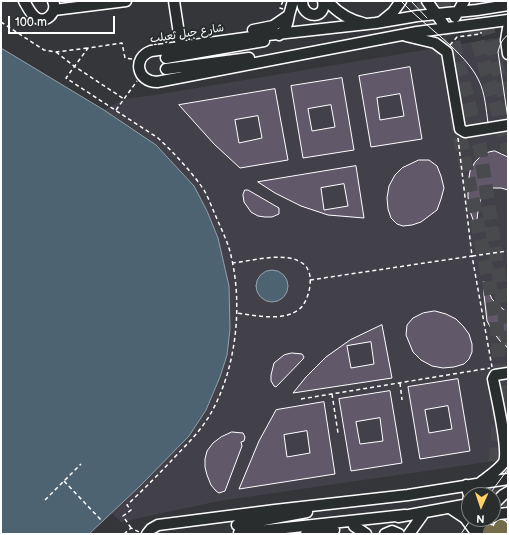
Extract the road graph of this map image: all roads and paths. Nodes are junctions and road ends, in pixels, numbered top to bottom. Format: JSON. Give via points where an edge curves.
{"nodes":[{"id":1,"x":24,"y":1,"type":"edge"},
{"id":2,"x":126,"y":1,"type":"edge"},
{"id":3,"x":174,"y":1,"type":"edge"},
{"id":4,"x":293,"y":1,"type":"edge"},
{"id":5,"x":302,"y":1,"type":"edge"},
{"id":6,"x":323,"y":1,"type":"edge"},
{"id":7,"x":327,"y":1,"type":"edge"},
{"id":8,"x":401,"y":1,"type":"edge"},
{"id":9,"x":427,"y":1,"type":"edge"},
{"id":10,"x":464,"y":1,"type":"edge"},
{"id":11,"x":52,"y":4,"type":"edge"},
{"id":12,"x":508,"y":5,"type":"edge"},
{"id":13,"x":458,"y":12,"type":"junction"},
{"id":14,"x":436,"y":14,"type":"junction"},
{"id":15,"x":289,"y":15,"type":"junction"},
{"id":16,"x":508,"y":20,"type":"edge"},
{"id":17,"x":1,"y":22,"type":"edge"},
{"id":18,"x":372,"y":24,"type":"junction"},
{"id":19,"x":480,"y":24,"type":"junction"},
{"id":20,"x":448,"y":28,"type":"junction"},
{"id":21,"x":508,"y":28,"type":"edge"},
{"id":22,"x":282,"y":33,"type":"junction"},
{"id":23,"x":400,"y":35,"type":"junction"},
{"id":24,"x":232,"y":39,"type":"junction"},
{"id":25,"x":181,"y":47,"type":"junction"},
{"id":26,"x":343,"y":47,"type":"junction"},
{"id":27,"x":88,"y":48,"type":"junction"},
{"id":28,"x":445,"y":49,"type":"junction"},
{"id":29,"x":56,"y":52,"type":"junction"},
{"id":30,"x":508,"y":54,"type":"edge"},
{"id":31,"x":166,"y":58,"type":"dead end"},
{"id":32,"x":140,"y":60,"type":"junction"},
{"id":33,"x":74,"y":66,"type":"junction"},
{"id":34,"x":166,"y":69,"type":"dead end"},
{"id":35,"x":141,"y":74,"type":"junction"},
{"id":36,"x":124,"y":99,"type":"junction"},
{"id":37,"x":116,"y":110,"type":"junction"},
{"id":38,"x":508,"y":125,"type":"edge"},
{"id":39,"x":461,"y":131,"type":"junction"},
{"id":40,"x":508,"y":251,"type":"edge"},
{"id":41,"x":472,"y":256,"type":"junction"},
{"id":42,"x":232,"y":263,"type":"junction"},
{"id":43,"x":310,"y":280,"type":"junction"},
{"id":44,"x":236,"y":313,"type":"junction"},
{"id":45,"x":492,"y":372,"type":"junction"},
{"id":46,"x":508,"y":373,"type":"edge"},
{"id":47,"x":400,"y":383,"type":"junction"},
{"id":48,"x":332,"y":394,"type":"junction"},
{"id":49,"x":300,"y":399,"type":"dead end"},
{"id":50,"x":402,"y":400,"type":"dead end"},
{"id":51,"x":338,"y":433,"type":"dead end"},
{"id":52,"x":82,"y":464,"type":"dead end"},
{"id":53,"x":508,"y":479,"type":"edge"},
{"id":54,"x":64,"y":481,"type":"junction"},
{"id":55,"x":484,"y":483,"type":"junction"},
{"id":56,"x":466,"y":485,"type":"joint"},
{"id":57,"x":508,"y":485,"type":"edge"},
{"id":58,"x":408,"y":495,"type":"junction"},
{"id":59,"x":46,"y":500,"type":"dead end"},
{"id":60,"x":461,"y":506,"type":"edge"},
{"id":61,"x":450,"y":508,"type":"junction"},
{"id":62,"x":424,"y":513,"type":"junction"},
{"id":63,"x":405,"y":515,"type":"junction"},
{"id":64,"x":461,"y":515,"type":"edge"},
{"id":65,"x":102,"y":522,"type":"dead end"},
{"id":66,"x":354,"y":526,"type":"junction"},
{"id":67,"x":130,"y":528,"type":"junction"},
{"id":68,"x":238,"y":529,"type":"edge"},
{"id":69,"x":124,"y":534,"type":"edge"},
{"id":70,"x":146,"y":534,"type":"edge"},
{"id":71,"x":306,"y":534,"type":"edge"},
{"id":72,"x":366,"y":534,"type":"edge"},
{"id":73,"x":385,"y":534,"type":"edge"},
{"id":74,"x":399,"y":534,"type":"edge"},
{"id":75,"x":409,"y":534,"type":"edge"}],
"edges":[{"from":1,"to":11,"type":"street","via":[[34,17],[39,19],[49,18]]},
{"from":2,"to":11,"type":"street"},
{"from":3,"to":25,"type":"street"},
{"from":4,"to":15,"type":"street"},
{"from":5,"to":6,"type":"street","via":[[305,12],[312,15],[322,11]]},
{"from":7,"to":18,"type":"street","via":[[347,17]]},
{"from":8,"to":18,"type":"street","via":[[383,20]]},
{"from":9,"to":14,"type":"street"},
{"from":10,"to":13,"type":"street"},
{"from":12,"to":13,"type":"street","name":"شارع جبل ثعيلب"},
{"from":13,"to":14,"type":"street","name":"شارع جبل ثعيلب"},
{"from":13,"to":20,"type":"street"},
{"from":14,"to":18,"type":"street","name":"شارع جبل ثعيلب"},
{"from":14,"to":20,"type":"street"},
{"from":15,"to":22,"type":"street"},
{"from":15,"to":24,"type":"street","via":[[273,26],[244,32]]},
{"from":16,"to":19,"type":"street"},
{"from":17,"to":29,"type":"path","via":[[44,50]]},
{"from":18,"to":22,"type":"street","name":"شارع جبل ثعيلب"},
{"from":19,"to":20,"type":"street"},
{"from":19,"to":28,"type":"path","via":[[481,34],[457,37]]},
{"from":20,"to":23,"type":"street"},
{"from":21,"to":30,"type":"street"},
{"from":22,"to":24,"type":"street","name":"شارع جبل ثعيلب"},
{"from":22,"to":31,"type":"street","via":[[260,42]]},
{"from":23,"to":26,"type":"street"},
{"from":23,"to":28,"type":"street","via":[[435,43]]},
{"from":24,"to":25,"type":"street","name":"شارع جبل ثعيلب"},
{"from":25,"to":32,"type":"street","name":"شارع جبل ثعيلب","via":[[151,51],[144,54]]},
{"from":26,"to":34,"type":"street"},
{"from":26,"to":35,"type":"street","via":[[157,82],[150,81]]},
{"from":27,"to":29,"type":"path"},
{"from":27,"to":32,"type":"path","via":[[122,43],[125,58]]},
{"from":27,"to":33,"type":"path"},
{"from":28,"to":39,"type":"street"},
{"from":29,"to":33,"type":"path"},
{"from":32,"to":35,"type":"street"},
{"from":33,"to":36,"type":"path"},
{"from":33,"to":37,"type":"path","via":[[66,78]]},
{"from":35,"to":36,"type":"path"},
{"from":36,"to":37,"type":"path"},
{"from":37,"to":42,"type":"path","via":[[158,138],[193,175],[204,191],[220,225]]},
{"from":38,"to":39,"type":"street"},
{"from":39,"to":41,"type":"path","via":[[457,138]]},
{"from":40,"to":41,"type":"path"},
{"from":41,"to":43,"type":"path"},
{"from":41,"to":45,"type":"path"},
{"from":42,"to":43,"type":"path","via":[[277,257],[292,259],[305,265],[309,270]]},
{"from":42,"to":44,"type":"path"},
{"from":43,"to":44,"type":"path","via":[[303,306],[292,313],[269,317]]},
{"from":44,"to":67,"type":"path","via":[[233,349],[226,378],[211,412],[198,433],[127,505],[131,510],[123,516]]},
{"from":45,"to":46,"type":"street","via":[[495,375]]},
{"from":45,"to":47,"type":"path"},
{"from":45,"to":55,"type":"street","via":[[506,452],[505,460]]},
{"from":47,"to":48,"type":"path"},
{"from":47,"to":50,"type":"path"},
{"from":48,"to":49,"type":"path"},
{"from":48,"to":51,"type":"path"},
{"from":52,"to":54,"type":"path"},
{"from":53,"to":55,"type":"street"},
{"from":54,"to":59,"type":"path"},
{"from":54,"to":65,"type":"path"},
{"from":55,"to":56,"type":"street"},
{"from":55,"to":57,"type":"street"},
{"from":56,"to":58,"type":"street"},
{"from":58,"to":68,"type":"street"},
{"from":58,"to":70,"type":"street","via":[[158,525]]},
{"from":60,"to":61,"type":"street"},
{"from":61,"to":62,"type":"street"},
{"from":61,"to":64,"type":"street"},
{"from":62,"to":63,"type":"street"},
{"from":62,"to":75,"type":"street"},
{"from":63,"to":66,"type":"street"},
{"from":63,"to":68,"type":"street"},
{"from":66,"to":71,"type":"street"},
{"from":66,"to":72,"type":"street"},
{"from":67,"to":69,"type":"path"},
{"from":67,"to":70,"type":"path"},
{"from":73,"to":74,"type":"street","via":[[392,531]]}]}
